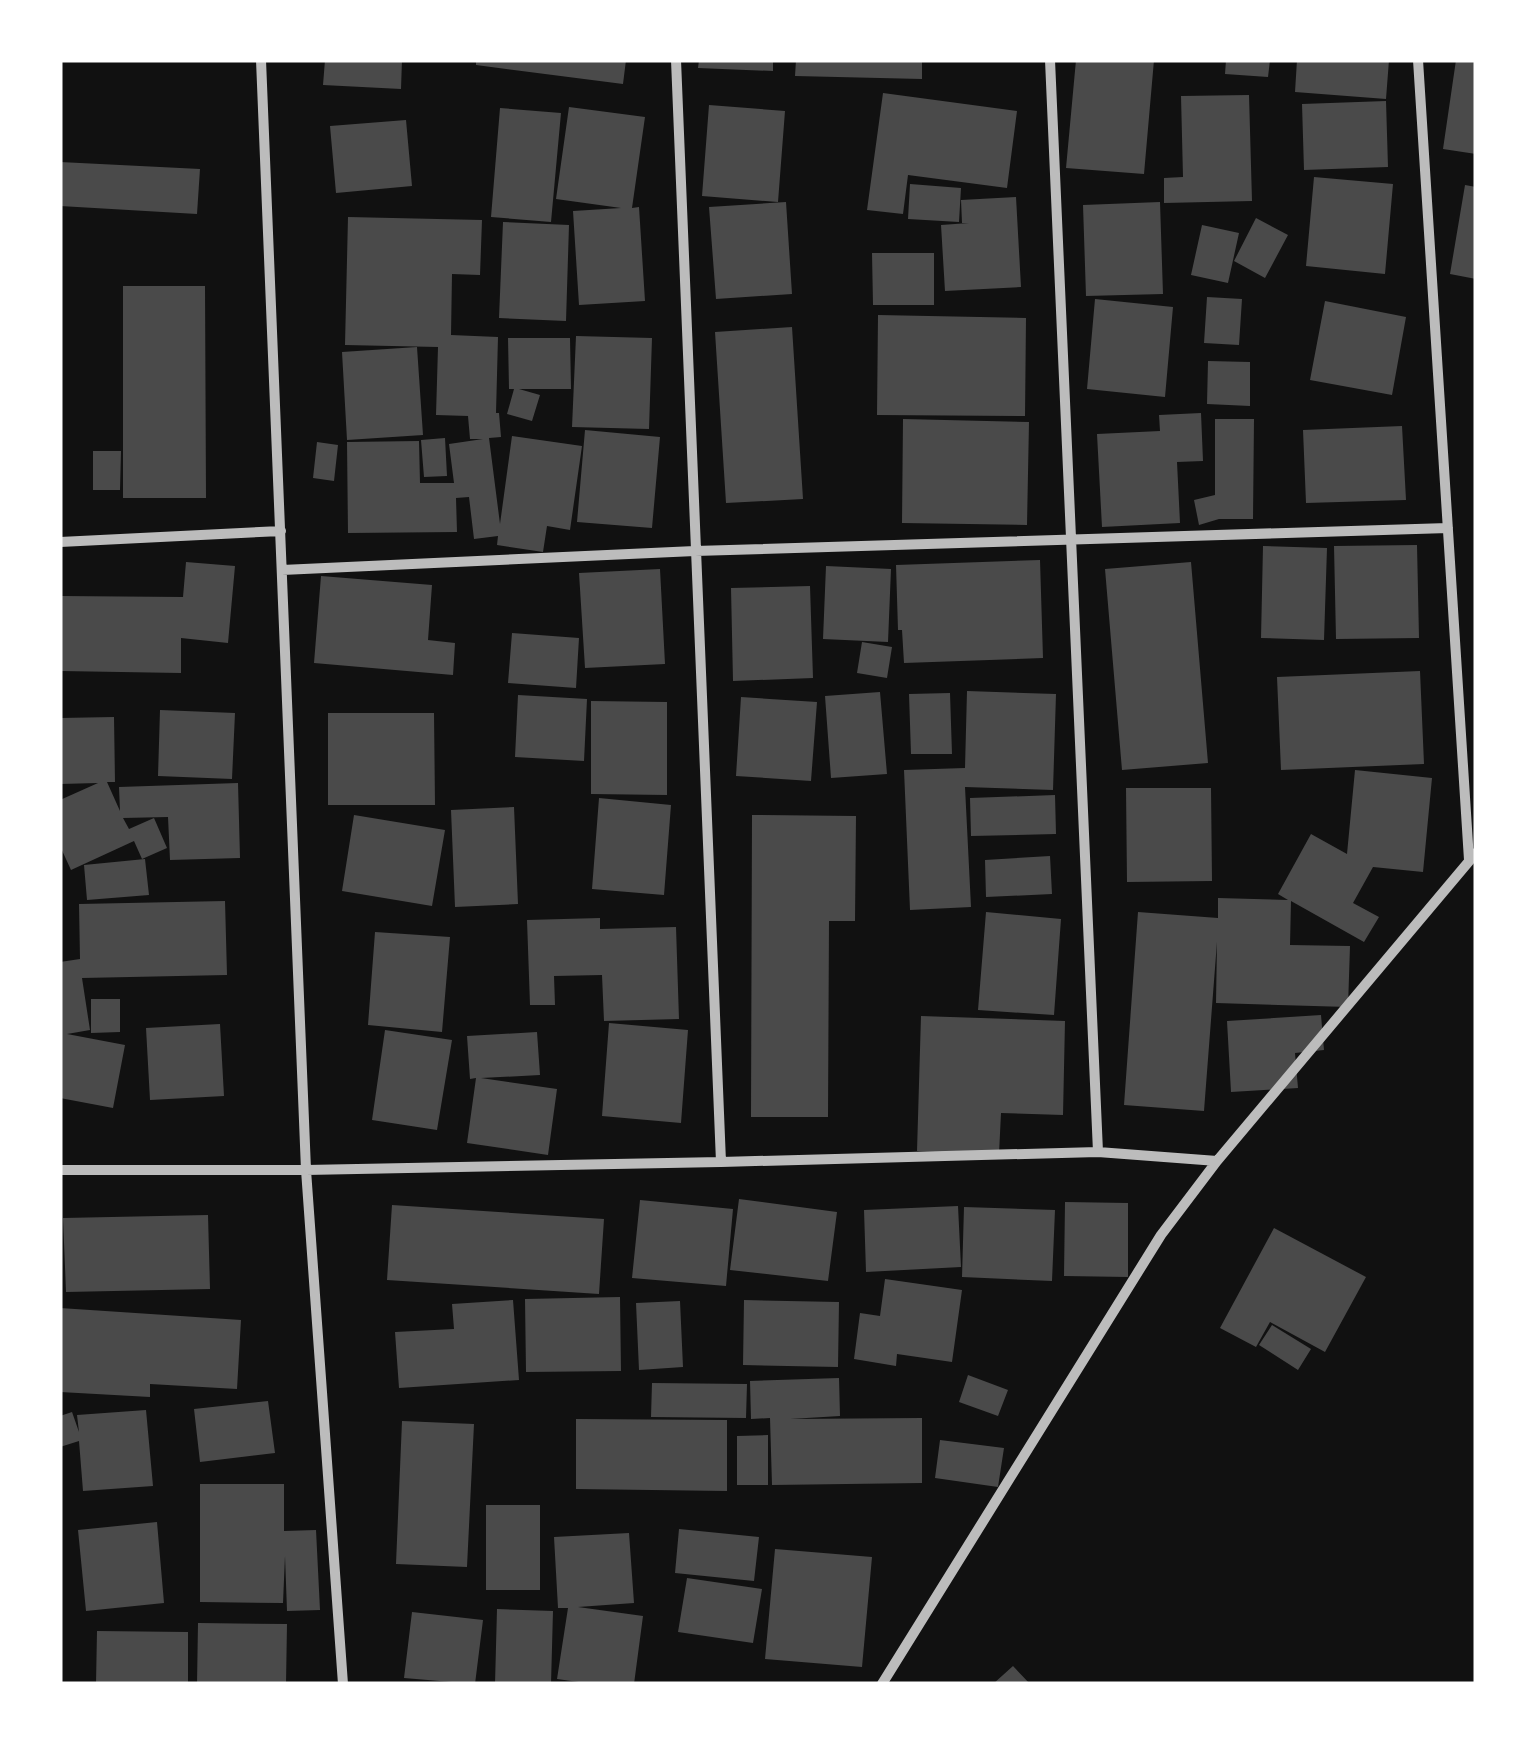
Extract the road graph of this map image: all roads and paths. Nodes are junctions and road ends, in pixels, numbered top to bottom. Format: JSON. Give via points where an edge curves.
{"nodes":[{"id":1,"x":261,"y":60,"type":"edge"},
{"id":2,"x":676,"y":60,"type":"edge"},
{"id":3,"x":1050,"y":60,"type":"edge"},
{"id":4,"x":1418,"y":60,"type":"edge"},
{"id":5,"x":1448,"y":528,"type":"junction"},
{"id":6,"x":281,"y":531,"type":"junction"},
{"id":7,"x":1070,"y":540,"type":"junction"},
{"id":8,"x":60,"y":542,"type":"edge"},
{"id":9,"x":696,"y":551,"type":"junction"},
{"id":10,"x":282,"y":570,"type":"junction"},
{"id":11,"x":1473,"y":857,"type":"edge"},
{"id":12,"x":1098,"y":1152,"type":"junction"},
{"id":13,"x":1216,"y":1161,"type":"junction"},
{"id":14,"x":721,"y":1162,"type":"junction"},
{"id":15,"x":60,"y":1170,"type":"edge"},
{"id":16,"x":306,"y":1170,"type":"junction"},
{"id":17,"x":343,"y":1684,"type":"edge"},
{"id":18,"x":882,"y":1684,"type":"edge"}],
"edges":[{"from":1,"to":6,"type":"street"},
{"from":2,"to":9,"type":"street"},
{"from":3,"to":7,"type":"street"},
{"from":4,"to":5,"type":"street"},
{"from":5,"to":7,"type":"street"},
{"from":5,"to":11,"type":"street"},
{"from":6,"to":8,"type":"street"},
{"from":6,"to":10,"type":"street"},
{"from":7,"to":9,"type":"street"},
{"from":7,"to":12,"type":"street"},
{"from":9,"to":10,"type":"street"},
{"from":9,"to":14,"type":"street"},
{"from":10,"to":16,"type":"street"},
{"from":11,"to":13,"type":"street"},
{"from":12,"to":13,"type":"street"},
{"from":12,"to":14,"type":"street"},
{"from":13,"to":18,"type":"street","via":[[1161,1235]]},
{"from":14,"to":16,"type":"street"},
{"from":15,"to":16,"type":"street"},
{"from":16,"to":17,"type":"street"}]}
